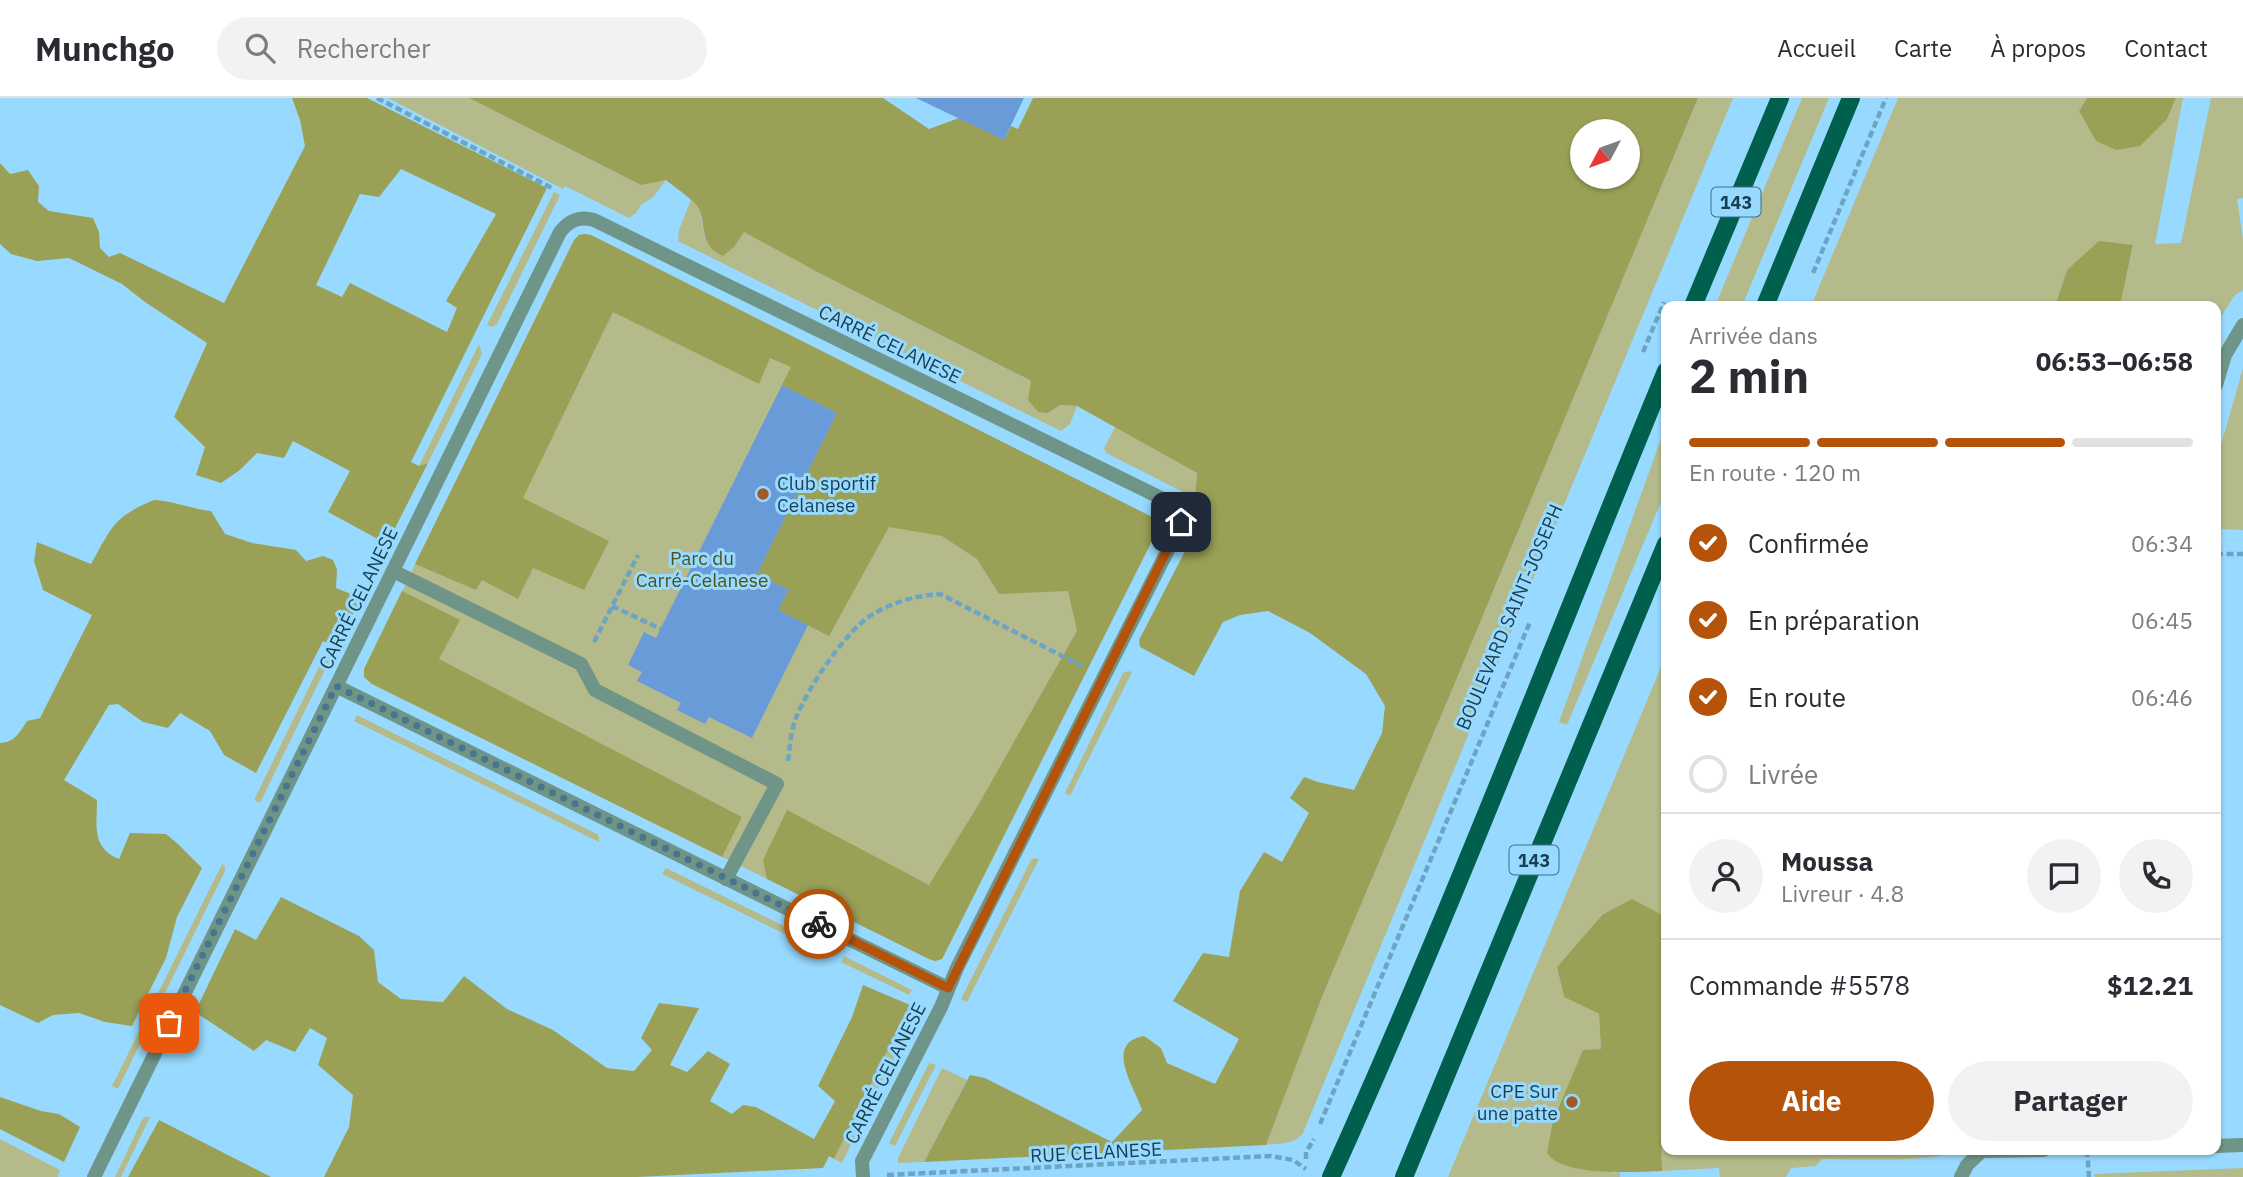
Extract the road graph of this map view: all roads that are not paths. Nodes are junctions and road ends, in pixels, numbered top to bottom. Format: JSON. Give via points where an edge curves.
{"nodes":[{"id":1,"x":1780,"y":98,"type":"edge"},
{"id":2,"x":1851,"y":98,"type":"edge"},
{"id":3,"x":1695,"y":301,"type":"edge"},
{"id":4,"x":1767,"y":301,"type":"edge"},
{"id":5,"x":2243,"y":325,"type":"edge"},
{"id":6,"x":2221,"y":368,"type":"edge"},
{"id":7,"x":1661,"y":383,"type":"edge"},
{"id":8,"x":1661,"y":556,"type":"edge"},
{"id":9,"x":393,"y":571,"type":"junction"},
{"id":10,"x":336,"y":686,"type":"junction"},
{"id":11,"x":726,"y":879,"type":"junction"},
{"id":12,"x":948,"y":988,"type":"junction"},
{"id":13,"x":2243,"y":1145,"type":"edge"},
{"id":14,"x":2221,"y":1146,"type":"edge"},
{"id":15,"x":1977,"y":1155,"type":"edge"},
{"id":16,"x":94,"y":1177,"type":"edge"},
{"id":17,"x":863,"y":1177,"type":"edge"},
{"id":18,"x":1331,"y":1177,"type":"edge"},
{"id":19,"x":1404,"y":1177,"type":"edge"},
{"id":20,"x":1961,"y":1177,"type":"edge"}],
"edges":[{"from":1,"to":3,"type":"main road","number":"143"},
{"from":2,"to":4,"type":"main road"},
{"from":5,"to":6,"type":"street"},
{"from":7,"to":18,"type":"main road"},
{"from":8,"to":19,"type":"main road","number":"143"},
{"from":9,"to":10,"type":"street","name":"CARRÉ CELANESE"},
{"from":9,"to":11,"type":"street","via":[[581,664],[595,690],[777,784]]},
{"from":9,"to":12,"type":"street","name":"CARRÉ CELANESE","via":[[560,232],[582,217],[1175,506],[1181,522]]},
{"from":10,"to":11,"type":"street","name":"CARRÉ CELANESE"},
{"from":10,"to":16,"type":"street","name":"CARRÉ CELANESE"},
{"from":11,"to":12,"type":"street","name":"CARRÉ CELANESE"},
{"from":12,"to":17,"type":"street","name":"CARRÉ CELANESE","via":[[862,1161]]},
{"from":13,"to":14,"type":"street"},
{"from":15,"to":20,"type":"street"}]}
